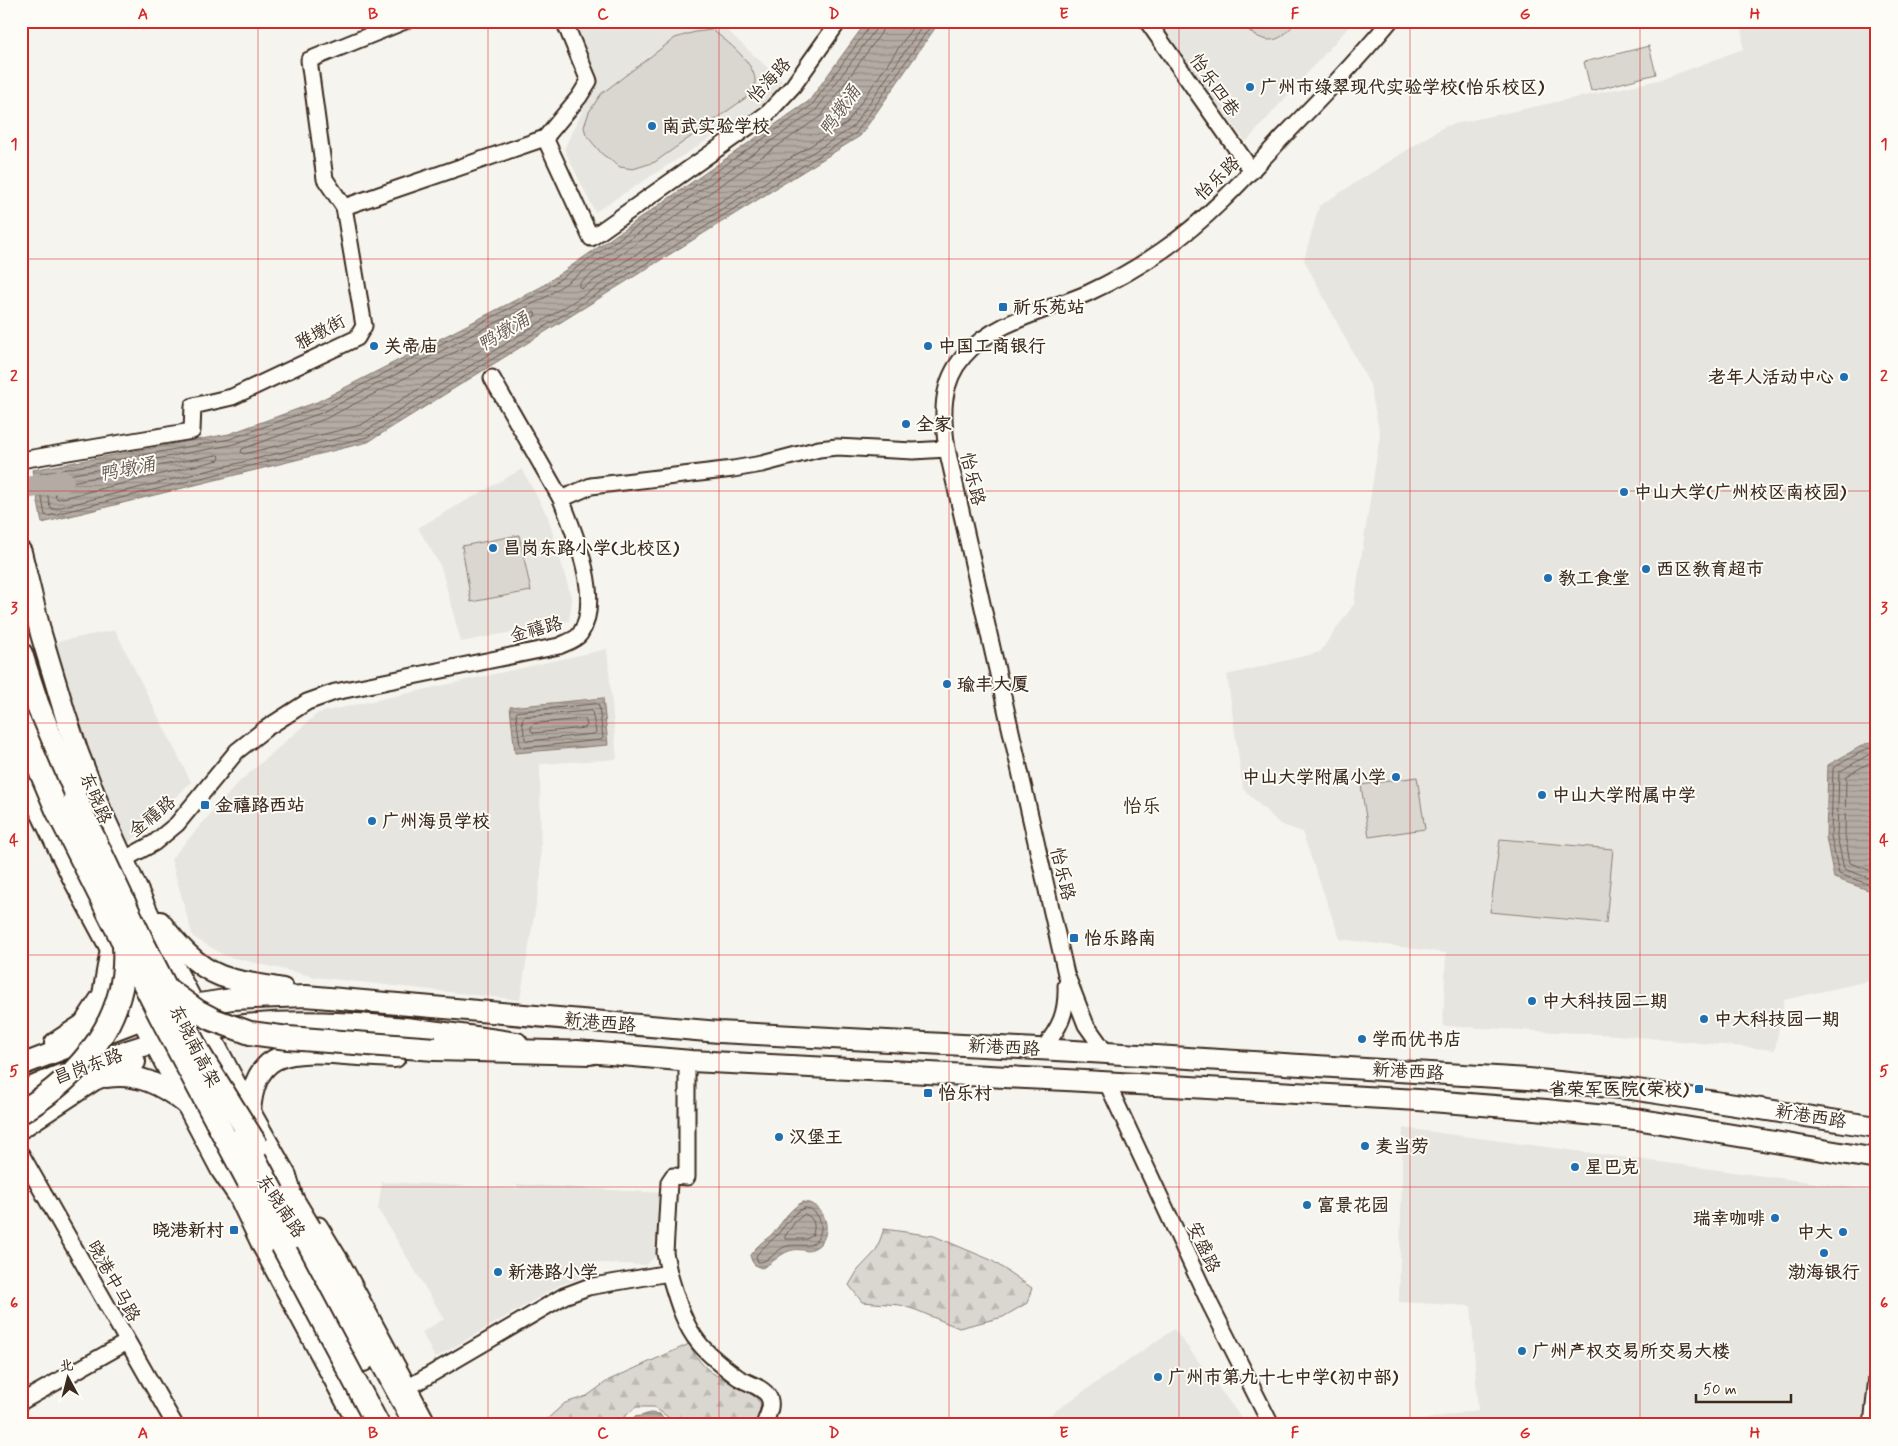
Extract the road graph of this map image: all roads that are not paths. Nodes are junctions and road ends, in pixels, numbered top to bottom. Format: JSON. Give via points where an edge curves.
{"nodes":[{"id":1,"x":405,"y":21,"type":"edge"},
{"id":2,"x":564,"y":21,"type":"edge"},
{"id":3,"x":839,"y":21,"type":"edge"},
{"id":4,"x":1147,"y":21,"type":"edge"},
{"id":5,"x":1390,"y":21,"type":"edge"},
{"id":6,"x":545,"y":138,"type":"junction"},
{"id":7,"x":1252,"y":171,"type":"junction"},
{"id":8,"x":344,"y":207,"type":"junction"},
{"id":9,"x":492,"y":378,"type":"dead end"},
{"id":10,"x":947,"y":449,"type":"junction"},
{"id":11,"x":21,"y":460,"type":"edge"},
{"id":12,"x":561,"y":499,"type":"junction"},
{"id":13,"x":21,"y":552,"type":"edge"},
{"id":14,"x":21,"y":638,"type":"edge"},
{"id":15,"x":21,"y":654,"type":"edge"},
{"id":16,"x":21,"y":725,"type":"edge"},
{"id":17,"x":47,"y":728,"type":"junction"},
{"id":18,"x":21,"y":771,"type":"edge"},
{"id":19,"x":76,"y":798,"type":"junction"},
{"id":20,"x":124,"y":860,"type":"junction"},
{"id":21,"x":137,"y":892,"type":"junction"},
{"id":22,"x":92,"y":913,"type":"junction"},
{"id":23,"x":114,"y":924,"type":"junction"},
{"id":24,"x":110,"y":949,"type":"junction"},
{"id":25,"x":1066,"y":974,"type":"junction"},
{"id":26,"x":317,"y":996,"type":"junction"},
{"id":27,"x":250,"y":998,"type":"junction"},
{"id":28,"x":195,"y":1009,"type":"junction"},
{"id":29,"x":139,"y":1021,"type":"junction"},
{"id":30,"x":254,"y":1024,"type":"junction"},
{"id":31,"x":183,"y":1042,"type":"junction"},
{"id":32,"x":1043,"y":1050,"type":"junction"},
{"id":33,"x":590,"y":1053,"type":"junction"},
{"id":34,"x":1106,"y":1053,"type":"junction"},
{"id":35,"x":687,"y":1061,"type":"junction"},
{"id":36,"x":22,"y":1064,"type":"edge"},
{"id":37,"x":94,"y":1080,"type":"junction"},
{"id":38,"x":1107,"y":1083,"type":"junction"},
{"id":39,"x":21,"y":1092,"type":"edge"},
{"id":40,"x":21,"y":1099,"type":"edge"},
{"id":41,"x":189,"y":1106,"type":"junction"},
{"id":42,"x":21,"y":1112,"type":"edge"},
{"id":43,"x":250,"y":1112,"type":"junction"},
{"id":44,"x":1877,"y":1127,"type":"edge"},
{"id":45,"x":21,"y":1128,"type":"edge"},
{"id":46,"x":21,"y":1154,"type":"edge"},
{"id":47,"x":1877,"y":1159,"type":"edge"},
{"id":48,"x":222,"y":1171,"type":"junction"},
{"id":49,"x":286,"y":1176,"type":"junction"},
{"id":50,"x":290,"y":1220,"type":"junction"},
{"id":51,"x":265,"y":1234,"type":"junction"},
{"id":52,"x":304,"y":1241,"type":"junction"},
{"id":53,"x":668,"y":1273,"type":"junction"},
{"id":54,"x":127,"y":1342,"type":"junction"},
{"id":55,"x":1877,"y":1377,"type":"edge"},
{"id":56,"x":409,"y":1387,"type":"junction"},
{"id":57,"x":21,"y":1402,"type":"edge"},
{"id":58,"x":175,"y":1425,"type":"edge"},
{"id":59,"x":348,"y":1425,"type":"edge"},
{"id":60,"x":360,"y":1425,"type":"edge"},
{"id":61,"x":372,"y":1425,"type":"edge"},
{"id":62,"x":378,"y":1425,"type":"edge"},
{"id":63,"x":398,"y":1425,"type":"edge"},
{"id":64,"x":403,"y":1425,"type":"edge"},
{"id":65,"x":416,"y":1425,"type":"edge"},
{"id":66,"x":429,"y":1425,"type":"edge"},
{"id":67,"x":764,"y":1425,"type":"edge"},
{"id":68,"x":1271,"y":1425,"type":"edge"},
{"id":69,"x":1872,"y":1425,"type":"edge"}],
"edges":[{"from":1,"to":8,"type":"street","via":[[310,60],[325,179]]},
{"from":2,"to":6,"type":"street","via":[[589,81]]},
{"from":3,"to":6,"type":"street","name":"怡海路","via":[[793,86],[768,113],[591,238]]},
{"from":4,"to":7,"type":"street","name":"怡乐四巷"},
{"from":5,"to":7,"type":"street","name":"怡乐路"},
{"from":6,"to":8,"type":"street"},
{"from":7,"to":10,"type":"street","name":"怡乐路","via":[[1199,221],[1126,274],[990,334],[964,355],[948,382],[944,402]]},
{"from":8,"to":11,"type":"street","name":"雅墩街","via":[[364,326],[356,338],[232,397],[193,406],[192,431]]},
{"from":9,"to":12,"type":"street","name":"金禧路"},
{"from":10,"to":12,"type":"street","via":[[819,449],[726,470],[591,486]]},
{"from":10,"to":25,"type":"street","name":"怡乐路"},
{"from":12,"to":20,"type":"street","name":"金禧路","via":[[577,543],[588,594],[588,614],[579,636],[560,646],[334,692],[307,702],[237,751],[177,824],[154,843]]},
{"from":13,"to":20,"type":"main road","name":"东晓路","via":[[41,634],[81,762]]},
{"from":14,"to":17,"type":"highway"},
{"from":15,"to":17,"type":"highway","name":"东晓南高架"},
{"from":16,"to":23,"type":"highway","name":"东晓南高架","bridge":true,"via":[[57,810]]},
{"from":17,"to":19,"type":"highway","name":"东晓南高架"},
{"from":18,"to":22,"type":"main road"},
{"from":19,"to":31,"type":"highway","name":"东晓南高架","bridge":true,"via":[[144,945]]},
{"from":19,"to":42,"type":"highway","bridge":true,"via":[[117,907],[123,942],[123,973],[108,1024],[87,1058],[52,1093]]},
{"from":20,"to":21,"type":"main road","name":"东晓路"},
{"from":21,"to":22,"type":"street"},
{"from":21,"to":26,"type":"main road","via":[[182,948],[210,971]]},
{"from":21,"to":28,"type":"main road","name":"东晓路"},
{"from":22,"to":24,"type":"main road"},
{"from":23,"to":31,"type":"highway","name":"东晓南高架","bridge":true},
{"from":23,"to":33,"type":"highway","bridge":true,"via":[[160,984],[197,1011],[250,1033],[434,1048]]},
{"from":24,"to":29,"type":"main road"},
{"from":24,"to":36,"type":"main road","via":[[103,995],[94,1012],[84,1024]]},
{"from":25,"to":32,"type":"street","via":[[1065,1011],[1060,1026]]},
{"from":25,"to":34,"type":"street","via":[[1086,1025]]},
{"from":26,"to":27,"type":"main road","name":"新港西路"},
{"from":26,"to":32,"type":"main road","name":"新港西路","via":[[718,1032]]},
{"from":27,"to":28,"type":"main road","name":"新港西路"},
{"from":27,"to":30,"type":"main road"},
{"from":28,"to":29,"type":"main road","name":"新港西路"},
{"from":28,"to":31,"type":"main road","name":"东晓路"},
{"from":28,"to":31,"type":"main road"},
{"from":29,"to":31,"type":"main road"},
{"from":29,"to":36,"type":"main road","name":"昌岗东路"},
{"from":30,"to":31,"type":"main road","name":"新港西路"},
{"from":30,"to":33,"type":"main road","name":"新港西路","via":[[393,1028]]},
{"from":31,"to":37,"type":"main road"},
{"from":31,"to":39,"type":"main road","name":"昌岗东路","via":[[102,1060]]},
{"from":31,"to":41,"type":"main road","name":"东晓南路"},
{"from":31,"to":43,"type":"main road","name":"东晓南路"},
{"from":31,"to":50,"type":"main road","name":"东晓南路","via":[[253,1165]]},
{"from":31,"to":60,"type":"highway","bridge":true,"via":[[231,1175],[263,1244]]},
{"from":31,"to":62,"type":"highway","name":"东晓南高架","bridge":true},
{"from":31,"to":63,"type":"highway","name":"东晓南高架","bridge":true},
{"from":31,"to":65,"type":"highway","bridge":true,"via":[[310,1229]]},
{"from":32,"to":34,"type":"main road","name":"新港西路"},
{"from":33,"to":35,"type":"main road","name":"新港西路"},
{"from":33,"to":43,"type":"main road","via":[[554,1060],[506,1062],[302,1052],[280,1056],[270,1062],[251,1091]]},
{"from":34,"to":44,"type":"main road","name":"新港西路","via":[[1433,1072],[1611,1087]]},
{"from":35,"to":38,"type":"main road","name":"新港西路"},
{"from":35,"to":53,"type":"street","via":[[687,1177],[673,1176],[669,1182],[665,1253]]},
{"from":37,"to":40,"type":"main road"},
{"from":37,"to":41,"type":"main road","via":[[112,1076],[157,1083]]},
{"from":37,"to":45,"type":"main road"},
{"from":38,"to":47,"type":"main road","name":"新港西路","via":[[1418,1100],[1620,1117]]},
{"from":38,"to":68,"type":"street","name":"安盛路","via":[[1202,1288]]},
{"from":41,"to":48,"type":"main road","name":"东晓南路"},
{"from":43,"to":49,"type":"main road","name":"东晓南路"},
{"from":46,"to":54,"type":"street","name":"晓港中马路"},
{"from":48,"to":51,"type":"main road","name":"东晓南路"},
{"from":48,"to":59,"type":"street","name":"东晓南路","via":[[254,1248]]},
{"from":49,"to":52,"type":"main road"},
{"from":49,"to":56,"type":"street","name":"东晓南路","via":[[337,1254]]},
{"from":50,"to":51,"type":"street","via":[[279,1222]]},
{"from":50,"to":52,"type":"main road","name":"东晓南路"},
{"from":51,"to":61,"type":"main road","name":"东晓南路"},
{"from":52,"to":64,"type":"main road","name":"东晓南路"},
{"from":53,"to":56,"type":"street","via":[[588,1287],[564,1296]]},
{"from":53,"to":67,"type":"street","via":[[677,1300],[698,1342],[716,1360],[770,1398],[771,1406]]},
{"from":54,"to":57,"type":"street"},
{"from":54,"to":58,"type":"street","name":"晓港中马路"},
{"from":55,"to":69,"type":"street"},
{"from":56,"to":66,"type":"street","name":"东晓南路"}]}
